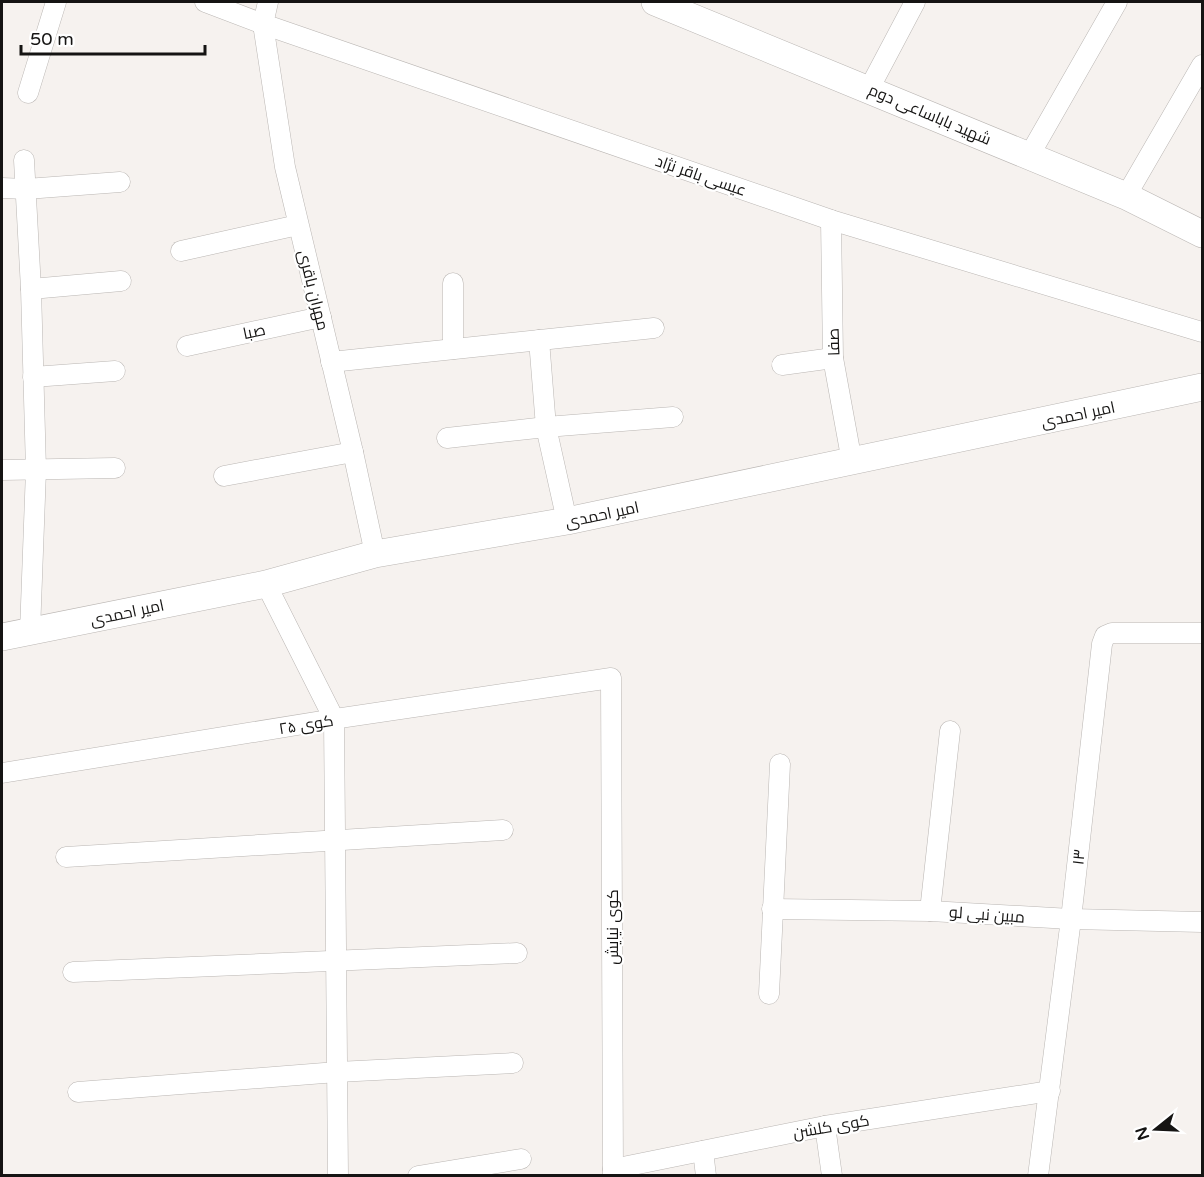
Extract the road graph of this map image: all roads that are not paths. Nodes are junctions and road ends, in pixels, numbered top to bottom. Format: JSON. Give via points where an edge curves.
{"nodes":[{"id":1,"x":56,"y":2,"type":"edge"},
{"id":2,"x":205,"y":2,"type":"edge"},
{"id":3,"x":268,"y":2,"type":"edge"},
{"id":4,"x":655,"y":2,"type":"edge"},
{"id":5,"x":915,"y":2,"type":"edge"},
{"id":6,"x":1117,"y":2,"type":"edge"},
{"id":7,"x":688,"y":8,"type":"edge"},
{"id":8,"x":262,"y":24,"type":"junction"},
{"id":9,"x":1203,"y":65,"type":"edge"},
{"id":10,"x":869,"y":89,"type":"junction"},
{"id":11,"x":28,"y":93,"type":"dead end"},
{"id":12,"x":1029,"y":156,"type":"junction"},
{"id":13,"x":24,"y":160,"type":"dead end"},
{"id":14,"x":120,"y":182,"type":"dead end"},
{"id":15,"x":2,"y":188,"type":"edge"},
{"id":16,"x":26,"y":189,"type":"junction"},
{"id":17,"x":1126,"y":196,"type":"junction"},
{"id":18,"x":831,"y":220,"type":"junction"},
{"id":19,"x":298,"y":225,"type":"junction"},
{"id":20,"x":1203,"y":234,"type":"edge"},
{"id":21,"x":181,"y":251,"type":"dead end"},
{"id":22,"x":121,"y":281,"type":"dead end"},
{"id":23,"x":453,"y":283,"type":"dead end"},
{"id":24,"x":31,"y":288,"type":"junction"},
{"id":25,"x":321,"y":317,"type":"junction"},
{"id":26,"x":654,"y":328,"type":"dead end"},
{"id":27,"x":1203,"y":332,"type":"edge"},
{"id":28,"x":539,"y":340,"type":"junction"},
{"id":29,"x":187,"y":346,"type":"dead end"},
{"id":30,"x":453,"y":349,"type":"junction"},
{"id":31,"x":833,"y":358,"type":"junction"},
{"id":32,"x":332,"y":362,"type":"junction"},
{"id":33,"x":782,"y":365,"type":"dead end"},
{"id":34,"x":115,"y":371,"type":"dead end"},
{"id":35,"x":33,"y":377,"type":"junction"},
{"id":36,"x":1203,"y":387,"type":"edge"},
{"id":37,"x":673,"y":417,"type":"dead end"},
{"id":38,"x":546,"y":427,"type":"junction"},
{"id":39,"x":447,"y":438,"type":"dead end"},
{"id":40,"x":353,"y":452,"type":"junction"},
{"id":41,"x":852,"y":462,"type":"junction"},
{"id":42,"x":115,"y":468,"type":"dead end"},
{"id":43,"x":2,"y":470,"type":"edge"},
{"id":44,"x":36,"y":470,"type":"junction"},
{"id":45,"x":224,"y":476,"type":"dead end"},
{"id":46,"x":567,"y":521,"type":"junction"},
{"id":47,"x":375,"y":554,"type":"junction"},
{"id":48,"x":266,"y":584,"type":"junction"},
{"id":49,"x":30,"y":632,"type":"junction"},
{"id":50,"x":1203,"y":633,"type":"edge"},
{"id":51,"x":2,"y":638,"type":"edge"},
{"id":52,"x":611,"y":678,"type":"joint"},
{"id":53,"x":334,"y":719,"type":"junction"},
{"id":54,"x":950,"y":731,"type":"dead end"},
{"id":55,"x":780,"y":764,"type":"dead end"},
{"id":56,"x":2,"y":773,"type":"edge"},
{"id":57,"x":502,"y":830,"type":"dead end"},
{"id":58,"x":335,"y":841,"type":"junction"},
{"id":59,"x":66,"y":857,"type":"dead end"},
{"id":60,"x":772,"y":909,"type":"junction"},
{"id":61,"x":930,"y":911,"type":"junction"},
{"id":62,"x":1071,"y":919,"type":"junction"},
{"id":63,"x":1203,"y":922,"type":"edge"},
{"id":64,"x":517,"y":953,"type":"dead end"},
{"id":65,"x":336,"y":959,"type":"junction"},
{"id":66,"x":73,"y":972,"type":"dead end"},
{"id":67,"x":770,"y":994,"type":"dead end"},
{"id":68,"x":513,"y":1063,"type":"dead end"},
{"id":69,"x":337,"y":1072,"type":"junction"},
{"id":70,"x":1050,"y":1090,"type":"junction"},
{"id":71,"x":78,"y":1092,"type":"dead end"},
{"id":72,"x":825,"y":1126,"type":"junction"},
{"id":73,"x":703,"y":1151,"type":"junction"},
{"id":74,"x":521,"y":1159,"type":"dead end"},
{"id":75,"x":613,"y":1172,"type":"edge"},
{"id":76,"x":338,"y":1176,"type":"edge"},
{"id":77,"x":418,"y":1176,"type":"edge"},
{"id":78,"x":706,"y":1176,"type":"edge"},
{"id":79,"x":832,"y":1176,"type":"edge"},
{"id":80,"x":1038,"y":1176,"type":"edge"}],
"edges":[{"from":1,"to":11,"type":"street"},
{"from":2,"to":8,"type":"street","name":"عیسی باقر نژاد"},
{"from":3,"to":8,"type":"street"},
{"from":4,"to":7,"type":"main road","name":"شهید باباساعی دوم"},
{"from":5,"to":10,"type":"street"},
{"from":6,"to":12,"type":"street"},
{"from":7,"to":10,"type":"main road","name":"شهید باباساعی دوم"},
{"from":8,"to":18,"type":"street","name":"عیسی باقر نژاد"},
{"from":8,"to":19,"type":"street","name":"مهران باقری"},
{"from":9,"to":17,"type":"street"},
{"from":10,"to":12,"type":"main road","name":"شهید باباساعی دوم"},
{"from":12,"to":17,"type":"main road","name":"شهید باباساعی دوم"},
{"from":13,"to":16,"type":"street"},
{"from":14,"to":16,"type":"street"},
{"from":15,"to":16,"type":"street"},
{"from":16,"to":24,"type":"street"},
{"from":17,"to":20,"type":"main road","name":"شهید باباساعی دوم"},
{"from":18,"to":27,"type":"street","name":"عیسی باقر نژاد"},
{"from":18,"to":31,"type":"street","name":"صفا"},
{"from":19,"to":21,"type":"street"},
{"from":19,"to":25,"type":"street","name":"مهران باقری"},
{"from":22,"to":24,"type":"street"},
{"from":23,"to":30,"type":"street"},
{"from":24,"to":35,"type":"street"},
{"from":25,"to":29,"type":"street","name":"صبا"},
{"from":25,"to":32,"type":"street","name":"مهران باقری"},
{"from":26,"to":28,"type":"street"},
{"from":28,"to":30,"type":"street"},
{"from":28,"to":38,"type":"street"},
{"from":30,"to":32,"type":"street"},
{"from":31,"to":33,"type":"street"},
{"from":31,"to":41,"type":"street","name":"صفا"},
{"from":32,"to":40,"type":"street","name":"مهران باقری"},
{"from":34,"to":35,"type":"street"},
{"from":35,"to":44,"type":"street"},
{"from":36,"to":41,"type":"main road","name":"امیر احمدی"},
{"from":37,"to":38,"type":"street"},
{"from":38,"to":39,"type":"street"},
{"from":38,"to":46,"type":"street"},
{"from":40,"to":45,"type":"street"},
{"from":40,"to":47,"type":"street","name":"مهران باقری"},
{"from":41,"to":46,"type":"main road","name":"امیر احمدی"},
{"from":42,"to":44,"type":"street"},
{"from":43,"to":44,"type":"street"},
{"from":44,"to":49,"type":"street"},
{"from":46,"to":47,"type":"main road","name":"امیر احمدی"},
{"from":47,"to":48,"type":"main road","name":"امیر احمدی"},
{"from":48,"to":49,"type":"main road","name":"امیر احمدی"},
{"from":48,"to":53,"type":"street"},
{"from":49,"to":51,"type":"main road","name":"امیر احمدی"},
{"from":50,"to":62,"type":"street","name":"۱۳","via":[[1105,636]]},
{"from":52,"to":53,"type":"street","name":"کوی ۲۵"},
{"from":52,"to":75,"type":"street","name":"کوی نیایش"},
{"from":53,"to":56,"type":"street","name":"کوی ۲۵"},
{"from":53,"to":58,"type":"street"},
{"from":54,"to":61,"type":"street"},
{"from":55,"to":60,"type":"street"},
{"from":57,"to":58,"type":"street"},
{"from":58,"to":59,"type":"street"},
{"from":58,"to":65,"type":"street"},
{"from":60,"to":61,"type":"street","name":"مبین نبی لو"},
{"from":60,"to":67,"type":"street"},
{"from":61,"to":62,"type":"street","name":"مبین نبی لو"},
{"from":62,"to":63,"type":"street","name":"مبین نبی لو"},
{"from":62,"to":70,"type":"street","name":"۱۳"},
{"from":64,"to":65,"type":"street"},
{"from":65,"to":66,"type":"street"},
{"from":65,"to":69,"type":"street"},
{"from":68,"to":69,"type":"street"},
{"from":69,"to":71,"type":"street"},
{"from":69,"to":76,"type":"street"},
{"from":70,"to":72,"type":"street","name":"کوی کلشن"},
{"from":70,"to":80,"type":"street","name":"۱۳"},
{"from":72,"to":73,"type":"street","name":"کوی کلشن"},
{"from":72,"to":79,"type":"street"},
{"from":73,"to":75,"type":"street","name":"کوی کلشن"},
{"from":73,"to":78,"type":"street"},
{"from":74,"to":77,"type":"street"}]}
